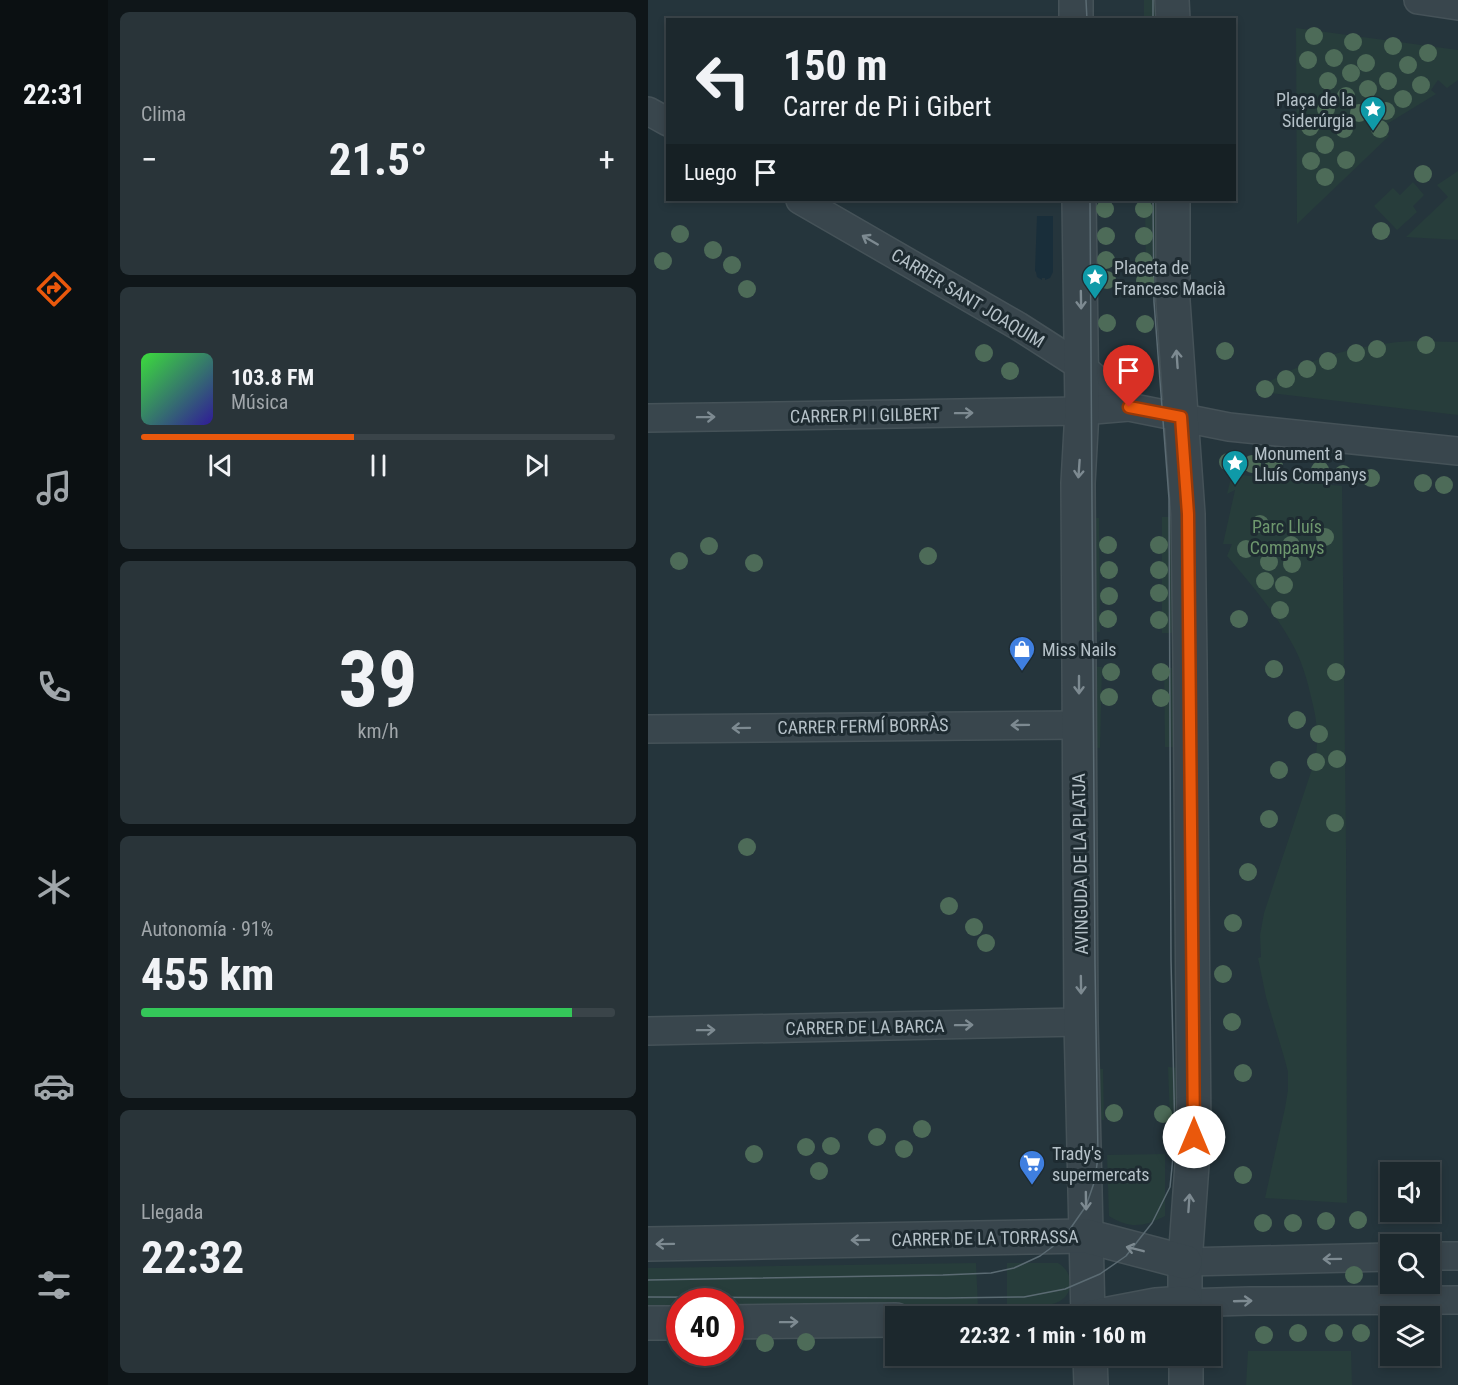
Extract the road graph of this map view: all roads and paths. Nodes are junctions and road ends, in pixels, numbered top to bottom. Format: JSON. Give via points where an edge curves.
{"nodes":[{"id":1,"x":1076,"y":0,"type":"edge"},
{"id":2,"x":1172,"y":0,"type":"edge"},
{"id":3,"x":1418,"y":0,"type":"edge"},
{"id":4,"x":1458,"y":6,"type":"edge"},
{"id":5,"x":1076,"y":18,"type":"edge"},
{"id":6,"x":1173,"y":18,"type":"edge"},
{"id":7,"x":648,"y":111,"type":"edge"},
{"id":8,"x":666,"y":121,"type":"edge"},
{"id":9,"x":802,"y":201,"type":"edge"},
{"id":10,"x":1079,"y":201,"type":"edge"},
{"id":11,"x":1173,"y":201,"type":"edge"},
{"id":12,"x":1082,"y":367,"type":"junction"},
{"id":13,"x":1129,"y":407,"type":"junction"},
{"id":14,"x":1082,"y":411,"type":"junction"},
{"id":15,"x":1181,"y":417,"type":"junction"},
{"id":16,"x":648,"y":418,"type":"edge"},
{"id":17,"x":1458,"y":451,"type":"edge"},
{"id":18,"x":1079,"y":725,"type":"junction"},
{"id":19,"x":648,"y":729,"type":"edge"},
{"id":20,"x":1082,"y":1022,"type":"junction"},
{"id":21,"x":648,"y":1031,"type":"edge"},
{"id":22,"x":1086,"y":1236,"type":"junction"},
{"id":23,"x":648,"y":1244,"type":"edge"},
{"id":24,"x":1440,"y":1256,"type":"edge"},
{"id":25,"x":1458,"y":1256,"type":"edge"},
{"id":26,"x":1380,"y":1257,"type":"edge"},
{"id":27,"x":1185,"y":1262,"type":"junction"},
{"id":28,"x":1458,"y":1300,"type":"edge"},
{"id":29,"x":1090,"y":1306,"type":"edge"},
{"id":30,"x":1185,"y":1306,"type":"edge"},
{"id":31,"x":1219,"y":1306,"type":"edge"},
{"id":32,"x":885,"y":1320,"type":"edge"},
{"id":33,"x":744,"y":1322,"type":"edge"},
{"id":34,"x":648,"y":1323,"type":"edge"},
{"id":35,"x":666,"y":1323,"type":"edge"},
{"id":36,"x":1090,"y":1366,"type":"edge"},
{"id":37,"x":1186,"y":1366,"type":"edge"},
{"id":38,"x":1091,"y":1385,"type":"edge"},
{"id":39,"x":1186,"y":1385,"type":"edge"}],
"edges":[{"from":1,"to":5,"type":"street"},
{"from":2,"to":6,"type":"street"},
{"from":3,"to":4,"type":"street"},
{"from":7,"to":8,"type":"street"},
{"from":12,"to":9,"type":"street","name":"CARRER SANT JOAQUIM","one_way":true},
{"from":10,"to":12,"type":"street","one_way":true},
{"from":15,"to":11,"type":"street","one_way":true,"via":[[1173,301]]},
{"from":12,"to":13,"type":"street","name":"CARRER SANT JOAQUIM"},
{"from":12,"to":14,"type":"street"},
{"from":13,"to":14,"type":"street","name":"CARRER PI I GILBERT"},
{"from":13,"to":15,"type":"street"},
{"from":16,"to":14,"type":"street","name":"CARRER PI I GILBERT","one_way":true},
{"from":14,"to":18,"type":"street","name":"AVINGUDA DE LA PLATJA","one_way":true,"via":[[1078,483]]},
{"from":15,"to":17,"type":"street","via":[[1235,428]]},
{"from":27,"to":15,"type":"street","one_way":true,"via":[[1194,1126],[1188,514]]},
{"from":18,"to":19,"type":"street","name":"CARRER FERMÍ BORRÀS","one_way":true},
{"from":18,"to":20,"type":"street","name":"AVINGUDA DE LA PLATJA","one_way":true},
{"from":21,"to":20,"type":"street","name":"CARRER DE LA BARCA","one_way":true},
{"from":20,"to":22,"type":"street","name":"AVINGUDA DE LA PLATJA","one_way":true},
{"from":22,"to":23,"type":"street","name":"CARRER DE LA TORRASSA","one_way":true},
{"from":27,"to":22,"type":"street","name":"CARRER DE LA TORRASSA","one_way":true},
{"from":22,"to":29,"type":"street","name":"AVINGUDA DE LA PLATJA"},
{"from":24,"to":25,"type":"street"},
{"from":26,"to":27,"type":"street","name":"CARRER DE LA TORRASSA","one_way":true},
{"from":27,"to":30,"type":"street"},
{"from":31,"to":28,"type":"street","one_way":true,"via":[[1261,1301]]},
{"from":33,"to":32,"type":"street","one_way":true},
{"from":34,"to":35,"type":"street"},
{"from":36,"to":38,"type":"street"},
{"from":37,"to":39,"type":"street"}]}
